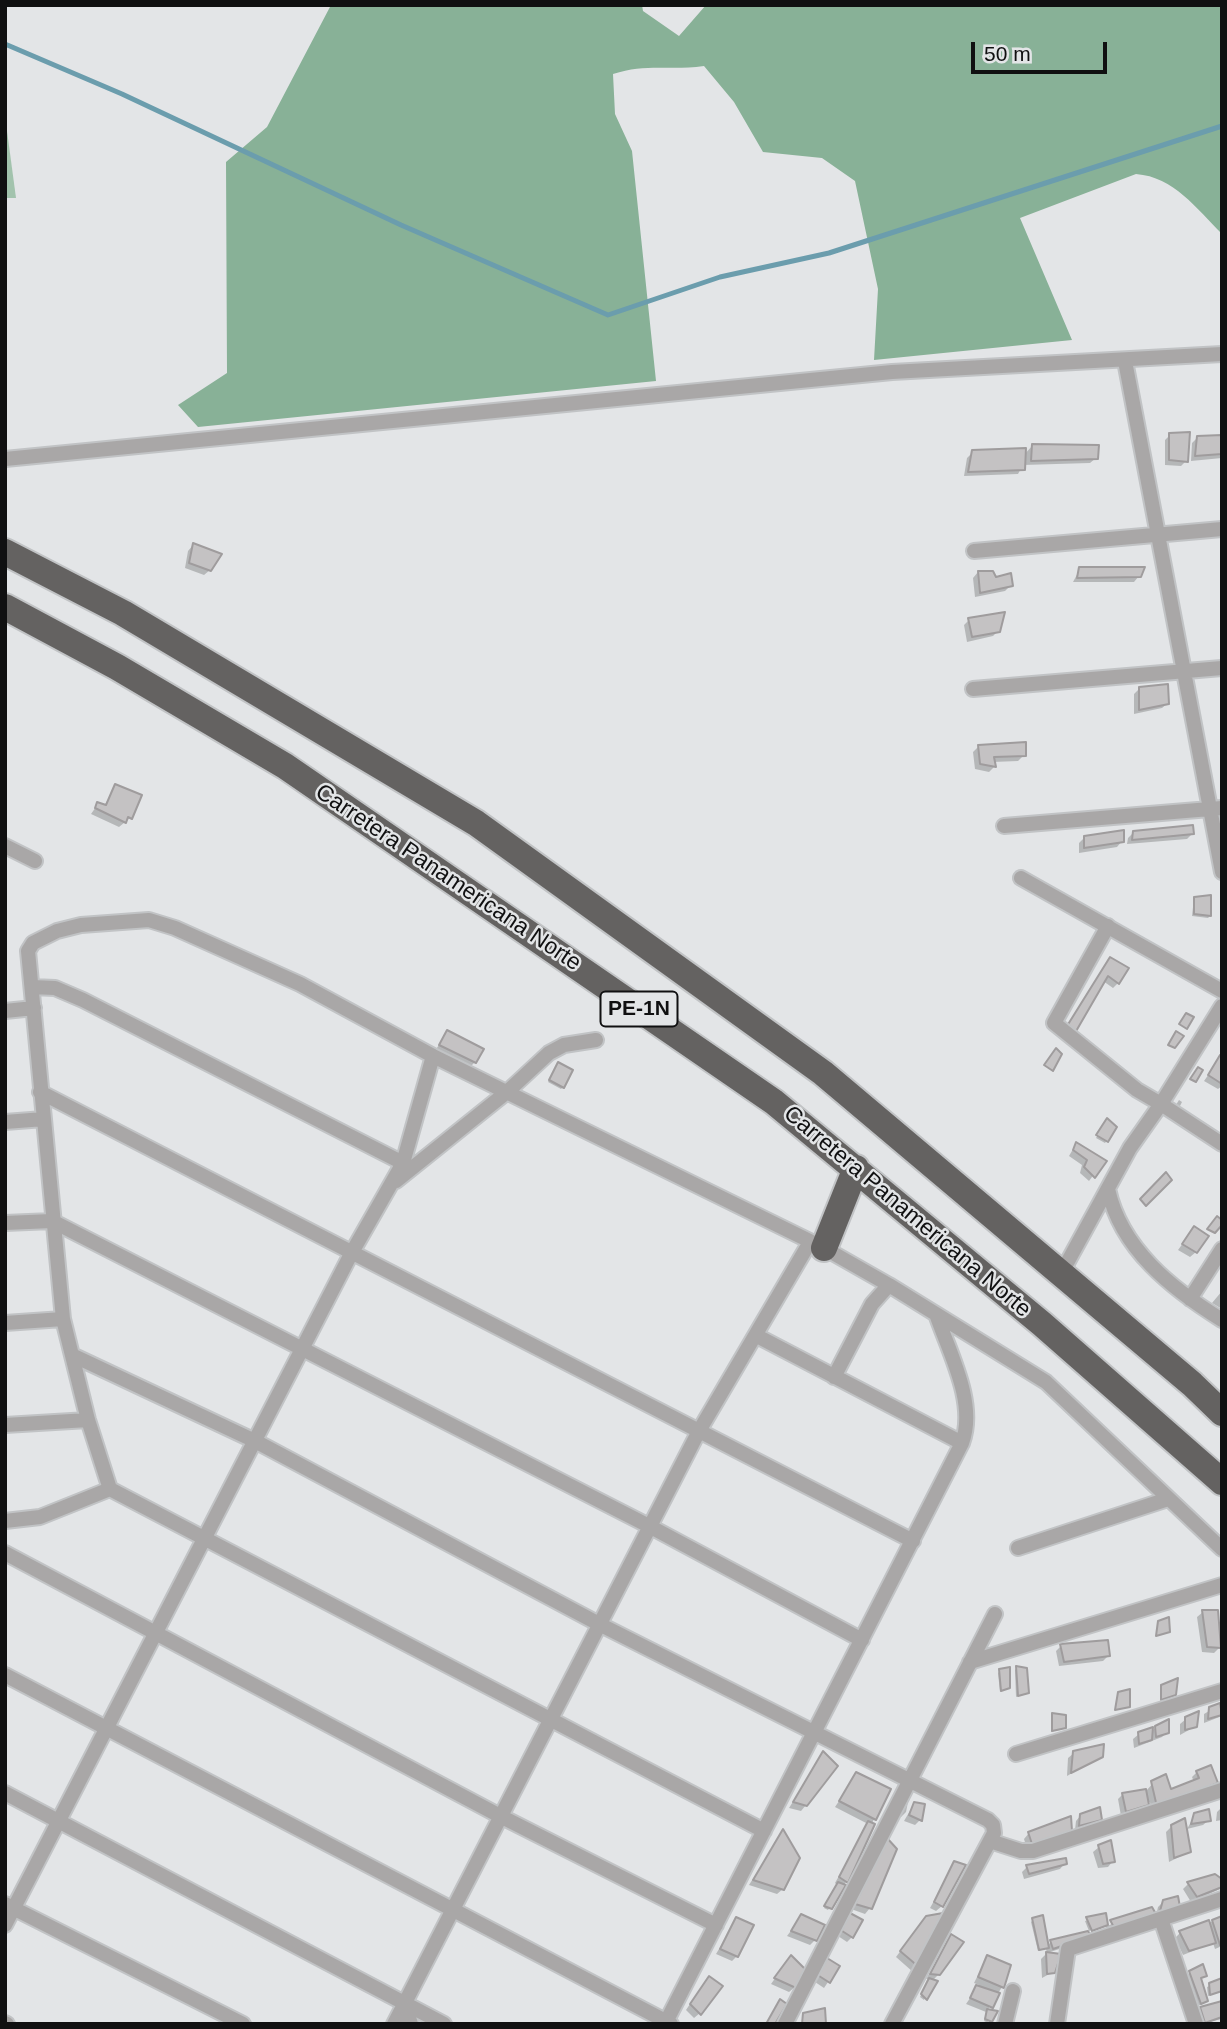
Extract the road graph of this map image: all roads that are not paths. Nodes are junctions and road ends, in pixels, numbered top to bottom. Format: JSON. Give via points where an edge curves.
{"nodes":[{"id":1,"x":1222,"y":354,"type":"edge"},
{"id":2,"x":1125,"y":361,"type":"junction"},
{"id":3,"x":5,"y":459,"type":"edge"},
{"id":4,"x":1222,"y":529,"type":"edge"},
{"id":5,"x":1159,"y":535,"type":"junction"},
{"id":6,"x":974,"y":551,"type":"dead end"},
{"id":7,"x":5,"y":552,"type":"edge"},
{"id":8,"x":5,"y":607,"type":"edge"},
{"id":9,"x":1222,"y":668,"type":"edge"},
{"id":10,"x":1182,"y":672,"type":"junction"},
{"id":11,"x":972,"y":689,"type":"dead end"},
{"id":12,"x":1216,"y":809,"type":"edge"},
{"id":13,"x":1004,"y":826,"type":"dead end"},
{"id":14,"x":5,"y":846,"type":"edge"},
{"id":15,"x":35,"y":861,"type":"dead end"},
{"id":16,"x":1222,"y":872,"type":"edge"},
{"id":17,"x":1021,"y":878,"type":"dead end"},
{"id":18,"x":1108,"y":926,"type":"junction"},
{"id":19,"x":32,"y":987,"type":"junction"},
{"id":20,"x":1222,"y":991,"type":"edge"},
{"id":21,"x":1222,"y":1006,"type":"edge"},
{"id":22,"x":34,"y":1008,"type":"junction"},
{"id":23,"x":5,"y":1011,"type":"edge"},
{"id":24,"x":596,"y":1040,"type":"dead end"},
{"id":25,"x":433,"y":1056,"type":"junction"},
{"id":26,"x":40,"y":1092,"type":"junction"},
{"id":27,"x":507,"y":1092,"type":"junction"},
{"id":28,"x":1161,"y":1104,"type":"junction"},
{"id":29,"x":44,"y":1119,"type":"junction"},
{"id":30,"x":5,"y":1122,"type":"edge"},
{"id":31,"x":1222,"y":1144,"type":"edge"},
{"id":32,"x":403,"y":1163,"type":"junction"},
{"id":33,"x":856,"y":1168,"type":"junction"},
{"id":34,"x":390,"y":1186,"type":"junction"},
{"id":35,"x":1108,"y":1189,"type":"junction"},
{"id":36,"x":52,"y":1221,"type":"junction"},
{"id":37,"x":5,"y":1223,"type":"edge"},
{"id":38,"x":817,"y":1245,"type":"junction"},
{"id":39,"x":1222,"y":1249,"type":"edge"},
{"id":40,"x":351,"y":1254,"type":"junction"},
{"id":41,"x":1061,"y":1274,"type":"junction"},
{"id":42,"x":889,"y":1285,"type":"junction"},
{"id":43,"x":1191,"y":1299,"type":"junction"},
{"id":44,"x":936,"y":1314,"type":"junction"},
{"id":45,"x":63,"y":1319,"type":"junction"},
{"id":46,"x":1222,"y":1320,"type":"edge"},
{"id":47,"x":5,"y":1323,"type":"edge"},
{"id":48,"x":757,"y":1336,"type":"junction"},
{"id":49,"x":301,"y":1351,"type":"junction"},
{"id":50,"x":72,"y":1355,"type":"junction"},
{"id":51,"x":834,"y":1377,"type":"junction"},
{"id":52,"x":1222,"y":1413,"type":"edge"},
{"id":53,"x":88,"y":1420,"type":"junction"},
{"id":54,"x":5,"y":1425,"type":"edge"},
{"id":55,"x":699,"y":1431,"type":"junction"},
{"id":56,"x":255,"y":1441,"type":"junction"},
{"id":57,"x":962,"y":1443,"type":"junction"},
{"id":58,"x":1222,"y":1482,"type":"edge"},
{"id":59,"x":110,"y":1489,"type":"junction"},
{"id":60,"x":1168,"y":1499,"type":"junction"},
{"id":61,"x":5,"y":1521,"type":"edge"},
{"id":62,"x":649,"y":1526,"type":"junction"},
{"id":63,"x":205,"y":1538,"type":"junction"},
{"id":64,"x":913,"y":1541,"type":"junction"},
{"id":65,"x":1018,"y":1548,"type":"dead end"},
{"id":66,"x":1222,"y":1549,"type":"edge"},
{"id":67,"x":5,"y":1553,"type":"edge"},
{"id":68,"x":1222,"y":1585,"type":"edge"},
{"id":69,"x":995,"y":1614,"type":"dead end"},
{"id":70,"x":599,"y":1624,"type":"junction"},
{"id":71,"x":156,"y":1633,"type":"junction"},
{"id":72,"x":862,"y":1640,"type":"junction"},
{"id":73,"x":970,"y":1662,"type":"junction"},
{"id":74,"x":5,"y":1675,"type":"edge"},
{"id":75,"x":1222,"y":1691,"type":"edge"},
{"id":76,"x":549,"y":1721,"type":"junction"},
{"id":77,"x":108,"y":1727,"type":"junction"},
{"id":78,"x":815,"y":1732,"type":"junction"},
{"id":79,"x":1016,"y":1754,"type":"dead end"},
{"id":80,"x":910,"y":1782,"type":"junction"},
{"id":81,"x":1222,"y":1790,"type":"edge"},
{"id":82,"x":5,"y":1793,"type":"edge"},
{"id":83,"x":500,"y":1816,"type":"junction"},
{"id":84,"x":60,"y":1820,"type":"junction"},
{"id":85,"x":764,"y":1831,"type":"junction"},
{"id":86,"x":990,"y":1841,"type":"junction"},
{"id":87,"x":1222,"y":1899,"type":"edge"},
{"id":88,"x":10,"y":1906,"type":"edge"},
{"id":89,"x":451,"y":1910,"type":"junction"},
{"id":90,"x":1161,"y":1919,"type":"junction"},
{"id":91,"x":5,"y":1925,"type":"edge"},
{"id":92,"x":716,"y":1925,"type":"junction"},
{"id":93,"x":1013,"y":1992,"type":"dead end"},
{"id":94,"x":405,"y":2005,"type":"junction"},
{"id":95,"x":668,"y":2023,"type":"edge"},
{"id":96,"x":243,"y":2024,"type":"edge"},
{"id":97,"x":394,"y":2024,"type":"edge"},
{"id":98,"x":411,"y":2024,"type":"edge"},
{"id":99,"x":444,"y":2024,"type":"edge"},
{"id":100,"x":785,"y":2024,"type":"edge"},
{"id":101,"x":892,"y":2024,"type":"edge"},
{"id":102,"x":1004,"y":2024,"type":"edge"},
{"id":103,"x":1058,"y":2024,"type":"edge"},
{"id":104,"x":1196,"y":2024,"type":"edge"}],
"edges":[{"from":1,"to":2,"type":"street"},
{"from":2,"to":3,"type":"street","via":[[892,372]]},
{"from":2,"to":5,"type":"street"},
{"from":4,"to":5,"type":"street"},
{"from":5,"to":6,"type":"street"},
{"from":5,"to":10,"type":"street"},
{"from":7,"to":41,"type":"highway","number":"PE-1N","via":[[123,613],[476,823],[823,1073]]},
{"from":8,"to":33,"type":"highway","name":"Carretera Panamericana Norte","number":"PE-1N","via":[[285,766],[774,1102]]},
{"from":9,"to":10,"type":"street"},
{"from":10,"to":11,"type":"street"},
{"from":10,"to":12,"type":"street"},
{"from":12,"to":13,"type":"street"},
{"from":12,"to":16,"type":"street"},
{"from":14,"to":15,"type":"street"},
{"from":17,"to":18,"type":"street"},
{"from":18,"to":20,"type":"street"},
{"from":18,"to":28,"type":"street","via":[[1054,1023]]},
{"from":19,"to":22,"type":"street"},
{"from":19,"to":25,"type":"street","via":[[27,951],[38,940],[81,925],[149,920],[300,984]]},
{"from":19,"to":32,"type":"street","via":[[55,988],[83,1000]]},
{"from":21,"to":28,"type":"street"},
{"from":22,"to":23,"type":"street"},
{"from":22,"to":26,"type":"street"},
{"from":24,"to":27,"type":"street","via":[[556,1049]]},
{"from":25,"to":27,"type":"street"},
{"from":25,"to":32,"type":"street"},
{"from":26,"to":29,"type":"street"},
{"from":26,"to":40,"type":"street"},
{"from":27,"to":34,"type":"street"},
{"from":27,"to":38,"type":"street"},
{"from":28,"to":31,"type":"street"},
{"from":28,"to":35,"type":"street"},
{"from":29,"to":30,"type":"street"},
{"from":29,"to":36,"type":"street"},
{"from":32,"to":34,"type":"street"},
{"from":33,"to":38,"type":"highway"},
{"from":33,"to":58,"type":"highway","name":"Carretera Panamericana Norte","number":"PE-1N"},
{"from":34,"to":40,"type":"street"},
{"from":35,"to":41,"type":"street"},
{"from":35,"to":43,"type":"street","via":[[1115,1218],[1134,1245],[1162,1277]]},
{"from":36,"to":37,"type":"street"},
{"from":36,"to":45,"type":"street"},
{"from":36,"to":49,"type":"street"},
{"from":38,"to":42,"type":"street"},
{"from":38,"to":48,"type":"street"},
{"from":39,"to":43,"type":"street"},
{"from":40,"to":49,"type":"street"},
{"from":40,"to":55,"type":"street"},
{"from":41,"to":52,"type":"highway","number":"PE-1N"},
{"from":42,"to":44,"type":"street"},
{"from":42,"to":51,"type":"street","via":[[872,1304]]},
{"from":43,"to":46,"type":"street"},
{"from":44,"to":57,"type":"street","via":[[967,1418]]},
{"from":44,"to":60,"type":"street","via":[[1046,1382]]},
{"from":45,"to":47,"type":"street"},
{"from":45,"to":50,"type":"street"},
{"from":48,"to":51,"type":"street"},
{"from":48,"to":55,"type":"street"},
{"from":49,"to":56,"type":"street"},
{"from":49,"to":62,"type":"street"},
{"from":50,"to":53,"type":"street"},
{"from":50,"to":56,"type":"street"},
{"from":51,"to":57,"type":"street"},
{"from":53,"to":54,"type":"street"},
{"from":53,"to":59,"type":"street"},
{"from":55,"to":62,"type":"street"},
{"from":55,"to":64,"type":"street"},
{"from":56,"to":63,"type":"street"},
{"from":56,"to":70,"type":"street"},
{"from":57,"to":64,"type":"street"},
{"from":59,"to":61,"type":"street","via":[[40,1517]]},
{"from":59,"to":63,"type":"street"},
{"from":60,"to":65,"type":"street"},
{"from":60,"to":66,"type":"street"},
{"from":62,"to":70,"type":"street"},
{"from":62,"to":72,"type":"street"},
{"from":63,"to":71,"type":"street"},
{"from":63,"to":76,"type":"street"},
{"from":64,"to":72,"type":"street"},
{"from":67,"to":71,"type":"street"},
{"from":68,"to":73,"type":"street"},
{"from":69,"to":73,"type":"street"},
{"from":70,"to":76,"type":"street"},
{"from":70,"to":78,"type":"street"},
{"from":71,"to":77,"type":"street"},
{"from":71,"to":83,"type":"street"},
{"from":72,"to":78,"type":"street"},
{"from":73,"to":80,"type":"street"},
{"from":74,"to":77,"type":"street"},
{"from":75,"to":79,"type":"street"},
{"from":76,"to":83,"type":"street"},
{"from":76,"to":85,"type":"street"},
{"from":77,"to":84,"type":"street"},
{"from":77,"to":89,"type":"street"},
{"from":78,"to":80,"type":"street"},
{"from":78,"to":85,"type":"street"},
{"from":80,"to":86,"type":"street","via":[[988,1820],[994,1833]]},
{"from":80,"to":100,"type":"street"},
{"from":81,"to":86,"type":"street","via":[[1033,1851]]},
{"from":82,"to":84,"type":"street"},
{"from":83,"to":89,"type":"street"},
{"from":83,"to":92,"type":"street"},
{"from":84,"to":88,"type":"street"},
{"from":84,"to":94,"type":"street"},
{"from":85,"to":92,"type":"street"},
{"from":86,"to":101,"type":"street"},
{"from":87,"to":90,"type":"street"},
{"from":88,"to":91,"type":"street"},
{"from":88,"to":96,"type":"street"},
{"from":89,"to":94,"type":"street"},
{"from":89,"to":95,"type":"street"},
{"from":90,"to":103,"type":"street","via":[[1068,1949]]},
{"from":90,"to":104,"type":"street"},
{"from":92,"to":95,"type":"street"},
{"from":93,"to":102,"type":"street"},
{"from":94,"to":97,"type":"street"},
{"from":94,"to":98,"type":"street"},
{"from":94,"to":99,"type":"street"}]}
